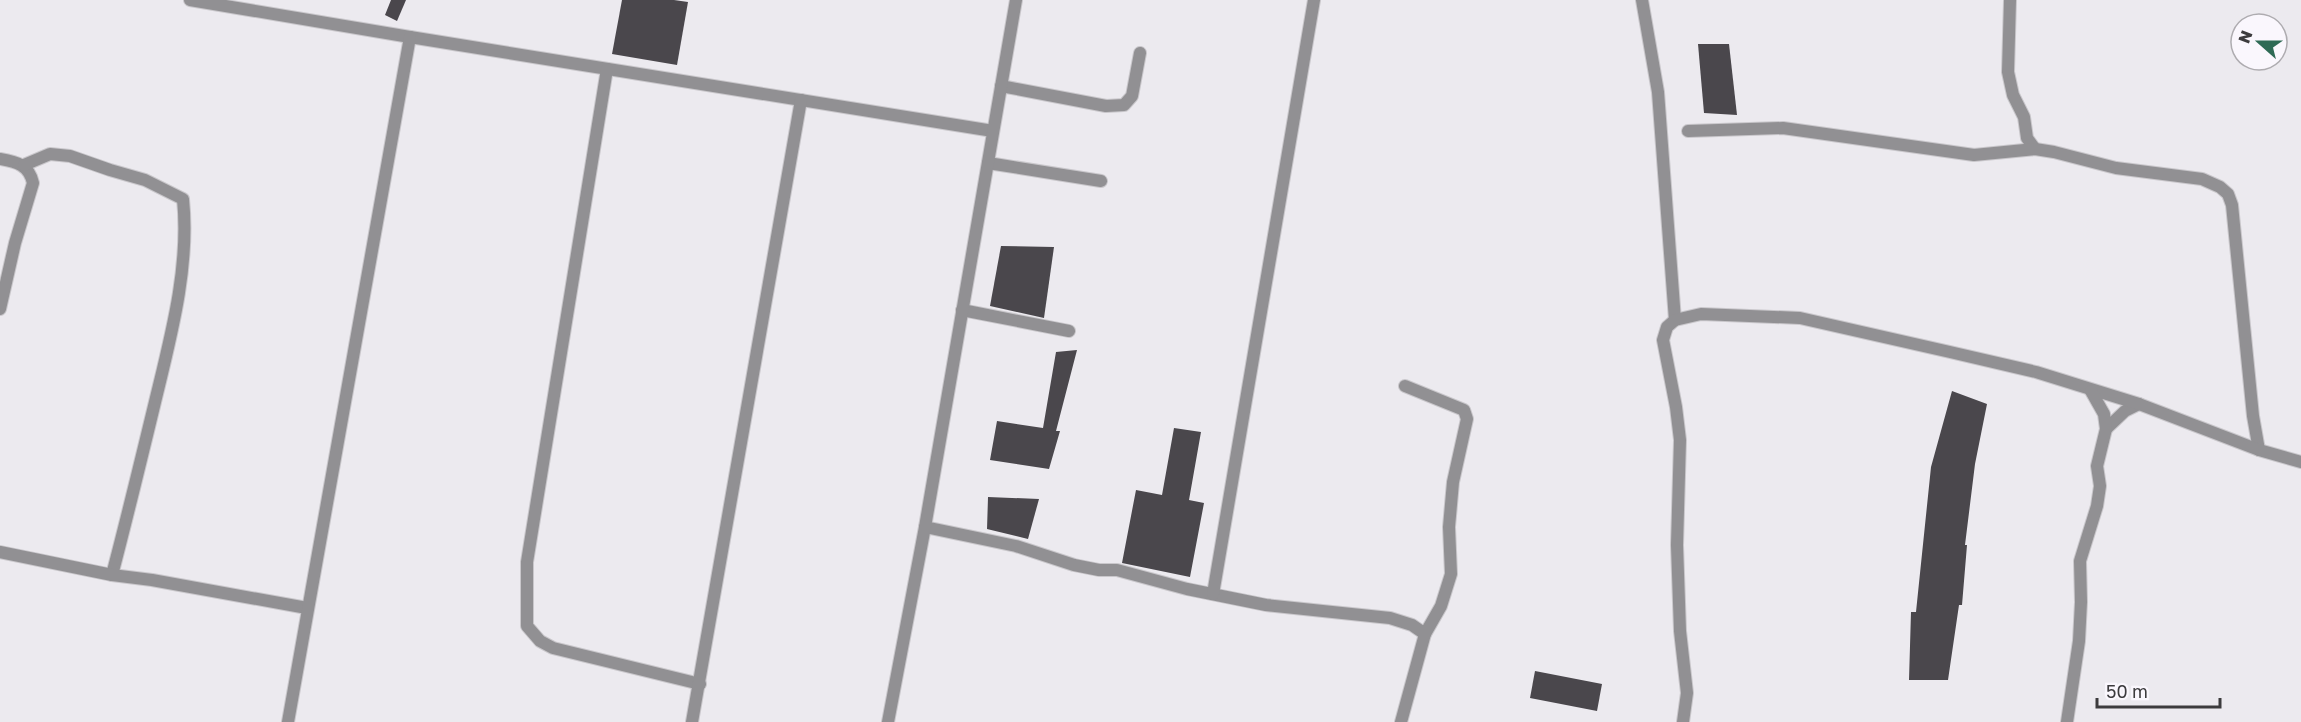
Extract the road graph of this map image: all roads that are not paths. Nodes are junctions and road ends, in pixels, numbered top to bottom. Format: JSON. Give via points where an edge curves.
{"nodes":[{"id":1,"x":190,"y":0,"type":"edge"},
{"id":2,"x":1016,"y":0,"type":"edge"},
{"id":3,"x":1314,"y":0,"type":"edge"},
{"id":4,"x":1642,"y":0,"type":"edge"},
{"id":5,"x":2010,"y":0,"type":"edge"},
{"id":6,"x":410,"y":37,"type":"junction"},
{"id":7,"x":1140,"y":53,"type":"dead end"},
{"id":8,"x":607,"y":69,"type":"junction"},
{"id":9,"x":1001,"y":86,"type":"junction"},
{"id":10,"x":801,"y":100,"type":"junction"},
{"id":11,"x":993,"y":131,"type":"junction"},
{"id":12,"x":1688,"y":131,"type":"dead end"},
{"id":13,"x":2035,"y":149,"type":"junction"},
{"id":14,"x":0,"y":159,"type":"edge"},
{"id":15,"x":988,"y":163,"type":"junction"},
{"id":16,"x":24,"y":165,"type":"junction"},
{"id":17,"x":1101,"y":181,"type":"dead end"},
{"id":18,"x":0,"y":309,"type":"edge"},
{"id":19,"x":962,"y":310,"type":"junction"},
{"id":20,"x":1675,"y":320,"type":"junction"},
{"id":21,"x":1069,"y":331,"type":"dead end"},
{"id":22,"x":1405,"y":386,"type":"dead end"},
{"id":23,"x":2091,"y":391,"type":"junction"},
{"id":24,"x":2139,"y":404,"type":"junction"},
{"id":25,"x":2106,"y":429,"type":"junction"},
{"id":26,"x":2259,"y":450,"type":"junction"},
{"id":27,"x":2301,"y":462,"type":"edge"},
{"id":28,"x":925,"y":527,"type":"junction"},
{"id":29,"x":0,"y":552,"type":"edge"},
{"id":30,"x":112,"y":575,"type":"junction"},
{"id":31,"x":1213,"y":594,"type":"junction"},
{"id":32,"x":307,"y":608,"type":"junction"},
{"id":33,"x":1425,"y":634,"type":"junction"},
{"id":34,"x":700,"y":684,"type":"junction"},
{"id":35,"x":891,"y":721,"type":"edge"},
{"id":36,"x":288,"y":722,"type":"edge"},
{"id":37,"x":692,"y":722,"type":"edge"},
{"id":38,"x":1401,"y":722,"type":"edge"},
{"id":39,"x":1683,"y":722,"type":"edge"},
{"id":40,"x":2067,"y":722,"type":"edge"}],
"edges":[{"from":1,"to":6,"type":"street"},
{"from":2,"to":9,"type":"street"},
{"from":3,"to":31,"type":"street"},
{"from":4,"to":20,"type":"street","via":[[1658,92]]},
{"from":5,"to":13,"type":"street","via":[[2008,72],[2024,117],[2026,138]]},
{"from":6,"to":8,"type":"street"},
{"from":6,"to":32,"type":"street"},
{"from":7,"to":9,"type":"street","via":[[1132,96],[1124,105],[1106,106]]},
{"from":8,"to":10,"type":"street"},
{"from":8,"to":34,"type":"street","via":[[527,562],[527,626],[540,641],[553,648]]},
{"from":9,"to":11,"type":"street"},
{"from":10,"to":11,"type":"street"},
{"from":10,"to":34,"type":"street"},
{"from":11,"to":15,"type":"street"},
{"from":12,"to":13,"type":"street","via":[[1783,128],[1974,155]]},
{"from":13,"to":26,"type":"street","via":[[2116,168],[2202,179],[2228,194]]},
{"from":14,"to":16,"type":"street"},
{"from":15,"to":17,"type":"street"},
{"from":15,"to":19,"type":"street"},
{"from":16,"to":18,"type":"street","via":[[33,183]]},
{"from":16,"to":30,"type":"street","via":[[50,154],[70,156],[145,180],[183,199],[186,226],[179,291]]},
{"from":19,"to":21,"type":"street"},
{"from":19,"to":28,"type":"street"},
{"from":20,"to":23,"type":"street","via":[[1701,314],[1800,318],[2037,372]]},
{"from":20,"to":39,"type":"street","via":[[1667,327],[1663,340],[1680,440],[1677,545],[1687,693]]},
{"from":22,"to":33,"type":"street","via":[[1464,410],[1467,419],[1452,493],[1451,573],[1441,606]]},
{"from":23,"to":24,"type":"street"},
{"from":23,"to":25,"type":"street"},
{"from":24,"to":25,"type":"street"},
{"from":24,"to":26,"type":"street"},
{"from":25,"to":40,"type":"street","via":[[2097,466],[2097,506],[2080,561],[2079,641]]},
{"from":26,"to":27,"type":"street"},
{"from":28,"to":31,"type":"street","via":[[1016,546],[1074,565],[1117,570]]},
{"from":28,"to":35,"type":"street"},
{"from":29,"to":30,"type":"street"},
{"from":30,"to":32,"type":"street"},
{"from":31,"to":33,"type":"street","via":[[1266,605],[1390,618]]},
{"from":32,"to":36,"type":"street"},
{"from":33,"to":38,"type":"street"},
{"from":34,"to":37,"type":"street"}]}
